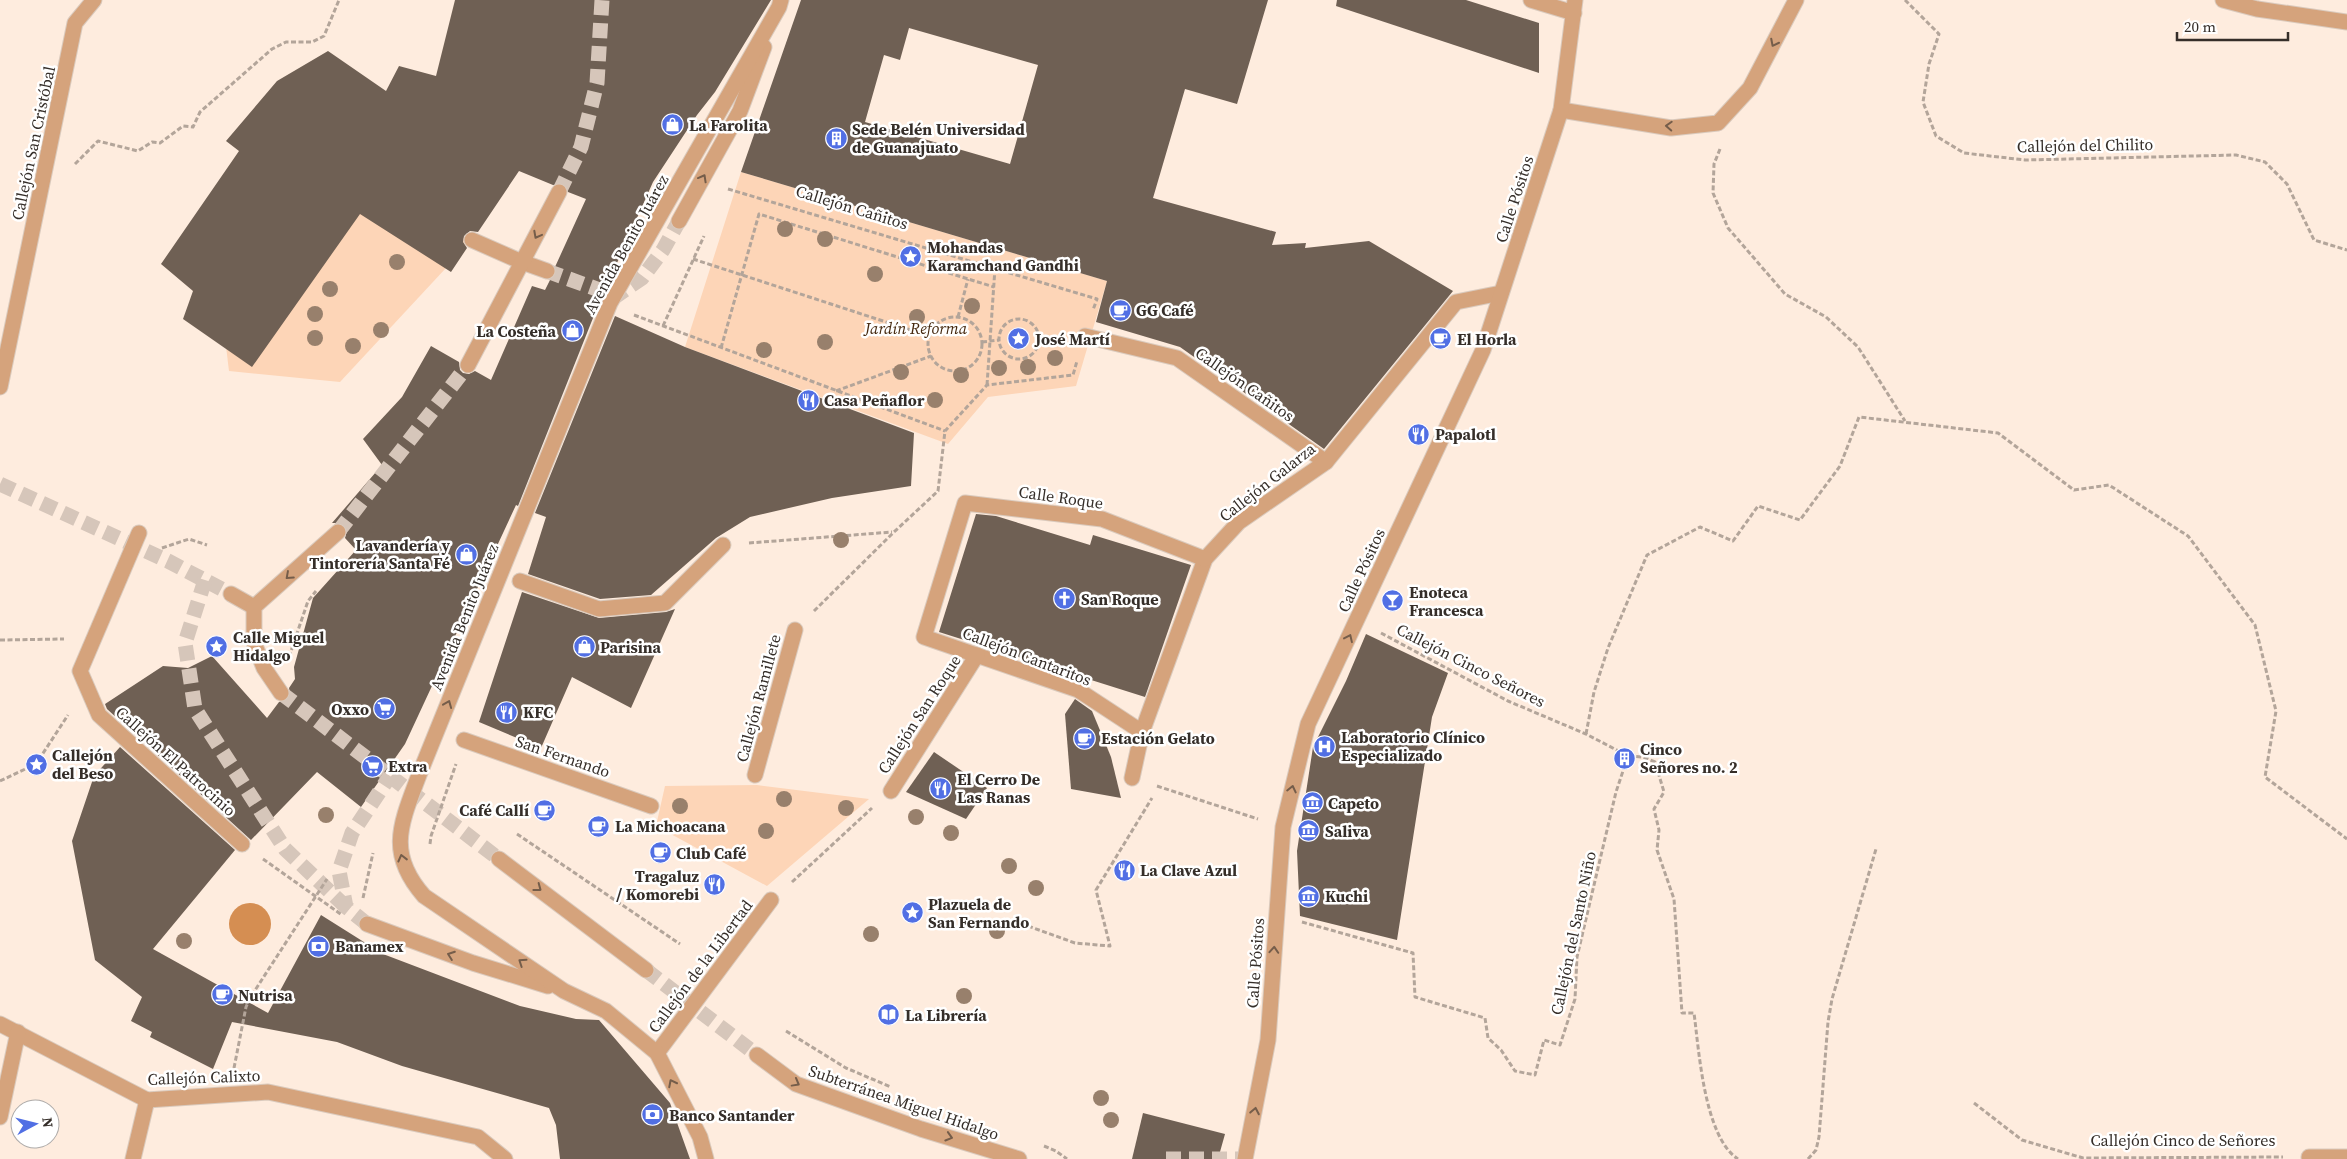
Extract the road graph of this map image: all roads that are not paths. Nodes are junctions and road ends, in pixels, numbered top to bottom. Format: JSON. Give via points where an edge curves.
{"nodes":[{"id":1,"x":94,"y":0,"type":"edge"},
{"id":2,"x":1530,"y":0,"type":"edge"},
{"id":3,"x":1796,"y":0,"type":"edge"},
{"id":4,"x":2223,"y":0,"type":"edge"},
{"id":5,"x":780,"y":3,"type":"edge"},
{"id":6,"x":1574,"y":6,"type":"edge"},
{"id":7,"x":2347,"y":22,"type":"edge"},
{"id":8,"x":1561,"y":110,"type":"junction"},
{"id":9,"x":559,"y":192,"type":"tunnel mouth"},
{"id":10,"x":679,"y":221,"type":"tunnel mouth"},
{"id":11,"x":472,"y":240,"type":"dead end"},
{"id":12,"x":522,"y":262,"type":"junction"},
{"id":13,"x":547,"y":271,"type":"tunnel mouth"},
{"id":14,"x":1501,"y":293,"type":"junction"},
{"id":15,"x":1085,"y":336,"type":"road end"},
{"id":16,"x":468,"y":365,"type":"tunnel mouth"},
{"id":17,"x":0,"y":387,"type":"edge"},
{"id":18,"x":1326,"y":462,"type":"junction"},
{"id":19,"x":338,"y":532,"type":"tunnel mouth"},
{"id":20,"x":139,"y":533,"type":"dead end"},
{"id":21,"x":724,"y":546,"type":"road end"},
{"id":22,"x":1205,"y":559,"type":"junction"},
{"id":23,"x":520,"y":581,"type":"dead end"},
{"id":24,"x":231,"y":594,"type":"tunnel mouth"},
{"id":25,"x":254,"y":607,"type":"junction"},
{"id":26,"x":795,"y":630,"type":"road end"},
{"id":27,"x":924,"y":637,"type":"joint"},
{"id":28,"x":977,"y":655,"type":"junction"},
{"id":29,"x":281,"y":693,"type":"tunnel mouth"},
{"id":30,"x":1142,"y":732,"type":"junction"},
{"id":31,"x":464,"y":740,"type":"dead end"},
{"id":32,"x":756,"y":775,"type":"dead end"},
{"id":33,"x":1132,"y":778,"type":"road end"},
{"id":34,"x":890,"y":791,"type":"road end"},
{"id":35,"x":651,"y":806,"type":"dead end"},
{"id":36,"x":242,"y":844,"type":"road end"},
{"id":37,"x":499,"y":859,"type":"tunnel mouth"},
{"id":38,"x":771,"y":900,"type":"road end"},
{"id":39,"x":366,"y":924,"type":"tunnel mouth"},
{"id":40,"x":646,"y":970,"type":"tunnel mouth"},
{"id":41,"x":564,"y":990,"type":"junction"},
{"id":42,"x":0,"y":1024,"type":"edge"},
{"id":43,"x":18,"y":1032,"type":"junction"},
{"id":44,"x":657,"y":1053,"type":"junction"},
{"id":45,"x":757,"y":1054,"type":"tunnel mouth"},
{"id":46,"x":147,"y":1100,"type":"junction"},
{"id":47,"x":0,"y":1117,"type":"edge"},
{"id":48,"x":2309,"y":1157,"type":"road end"},
{"id":49,"x":2347,"y":1157,"type":"edge"},
{"id":50,"x":133,"y":1159,"type":"edge"},
{"id":51,"x":505,"y":1159,"type":"edge"},
{"id":52,"x":706,"y":1159,"type":"edge"},
{"id":53,"x":1019,"y":1159,"type":"edge"},
{"id":54,"x":1245,"y":1159,"type":"edge"}],
"edges":[{"from":1,"to":17,"type":"street","name":"Callejón San Cristóbal","via":[[75,23]]},
{"from":2,"to":6,"type":"street"},
{"from":3,"to":8,"type":"street","one_way":true,"via":[[1750,88],[1718,123],[1671,128]]},
{"from":4,"to":7,"type":"street","via":[[2257,9]]},
{"from":10,"to":5,"type":"street","one_way":true,"via":[[740,111]]},
{"from":41,"to":5,"type":"street","name":"Avenida Benito Juárez","one_way":true,"via":[[424,896],[412,882],[403,862],[399,841],[401,827],[419,775],[610,304]]},
{"from":6,"to":8,"type":"street","name":"Calle Pósitos"},
{"from":8,"to":14,"type":"street","name":"Calle Pósitos"},
{"from":9,"to":12,"type":"street","one_way":true},
{"from":11,"to":12,"type":"street"},
{"from":12,"to":13,"type":"street"},
{"from":12,"to":16,"type":"street"},
{"from":14,"to":18,"type":"street","name":"Callejón Galarza","via":[[1456,302]]},
{"from":54,"to":14,"type":"street","name":"Calle Pósitos","one_way":true,"via":[[1268,1040],[1284,827],[1308,724],[1483,350]]},
{"from":15,"to":18,"type":"street","name":"Callejón Cañitos","via":[[1177,358]]},
{"from":18,"to":22,"type":"street","name":"Callejón Galarza","via":[[1239,522]]},
{"from":19,"to":25,"type":"street","one_way":true},
{"from":20,"to":36,"type":"street","name":"Callejón El Patrocinio","via":[[80,671],[99,714]]},
{"from":21,"to":23,"type":"street","via":[[664,603],[599,609]]},
{"from":22,"to":27,"type":"street","name":"Calle Roque","via":[[1102,519],[965,503]]},
{"from":22,"to":30,"type":"street","name":"Callejón Galarza"},
{"from":24,"to":25,"type":"street"},
{"from":25,"to":29,"type":"street","via":[[254,643],[264,668]]},
{"from":26,"to":32,"type":"street","name":"Callejón Ramillete"},
{"from":27,"to":28,"type":"street","name":"Callejón Cantaritos"},
{"from":28,"to":30,"type":"street","name":"Callejón Cantaritos","via":[[1078,690]]},
{"from":28,"to":34,"type":"street","name":"Callejón San Roque"},
{"from":30,"to":33,"type":"street"},
{"from":31,"to":35,"type":"street","name":"San Fernando"},
{"from":37,"to":40,"type":"street","one_way":true},
{"from":38,"to":44,"type":"street","name":"Callejón de la Libertad"},
{"from":41,"to":39,"type":"street","one_way":true,"via":[[473,963]]},
{"from":41,"to":44,"type":"street","name":"Avenida Benito Juárez","via":[[606,1010]]},
{"from":42,"to":43,"type":"street","name":"Callejón Calixto"},
{"from":43,"to":46,"type":"street","name":"Callejón Calixto"},
{"from":43,"to":47,"type":"street"},
{"from":52,"to":44,"type":"street","name":"Avenida Benito Juárez","one_way":true,"via":[[700,1137]]},
{"from":45,"to":53,"type":"street","name":"Subterránea Miguel Hidalgo","one_way":true,"via":[[796,1084]]},
{"from":46,"to":50,"type":"street"},
{"from":46,"to":51,"type":"street","name":"Callejón Calixto","via":[[268,1092],[478,1137]]},
{"from":48,"to":49,"type":"street"}]}
